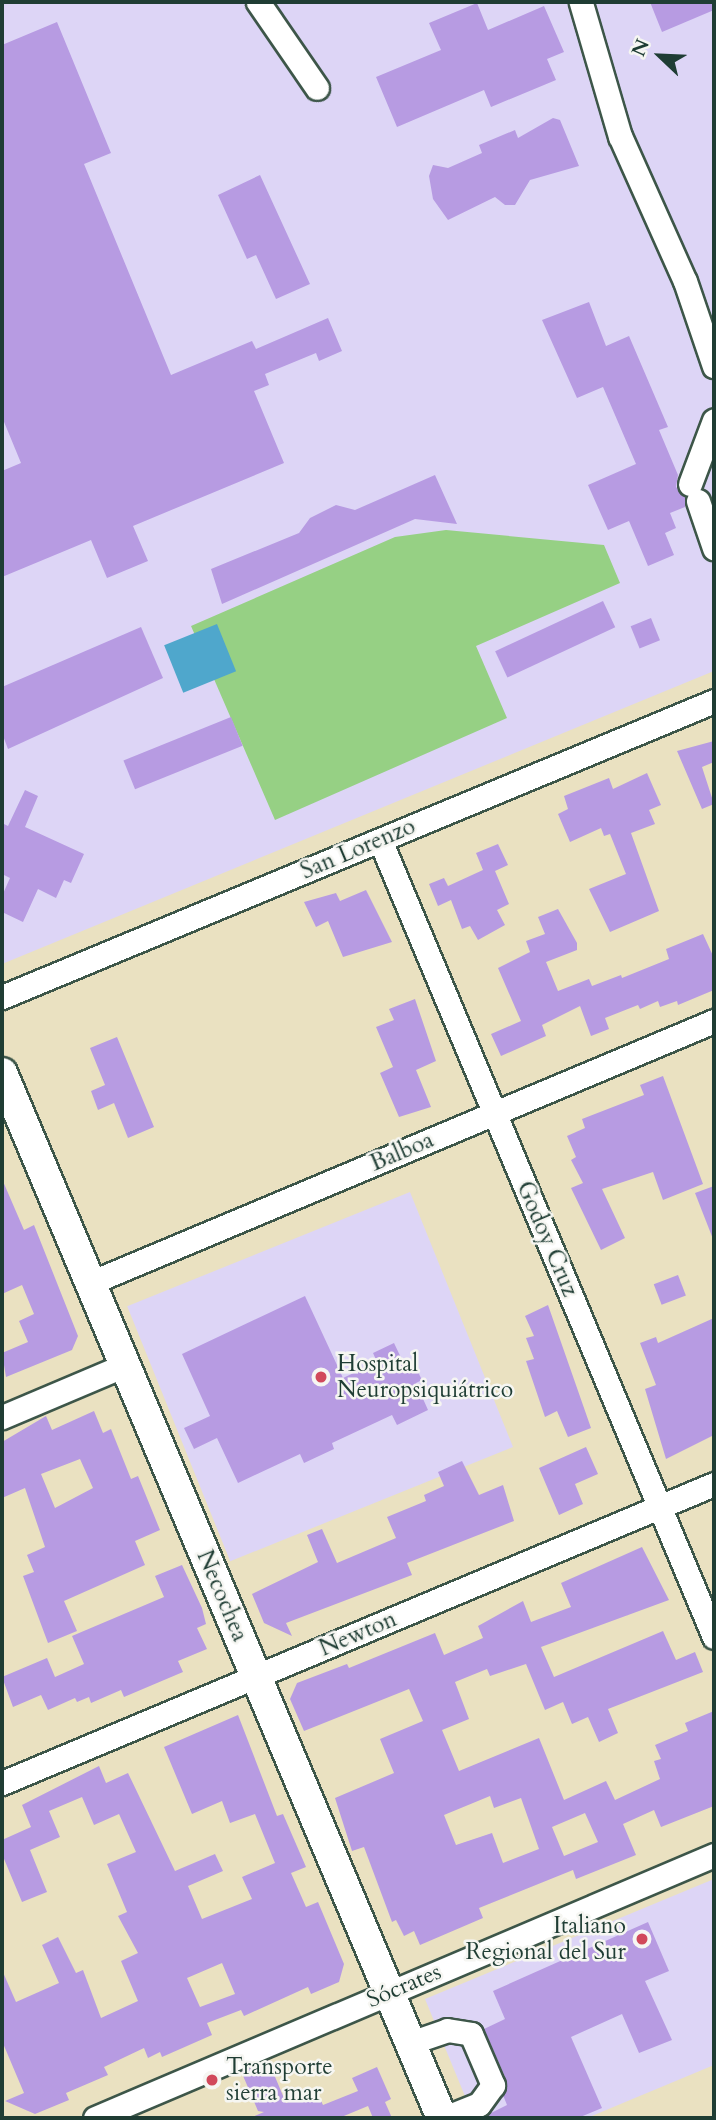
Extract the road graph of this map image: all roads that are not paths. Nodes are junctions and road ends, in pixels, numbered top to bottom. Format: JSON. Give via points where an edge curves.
{"nodes":[{"id":1,"x":258,"y":2,"type":"edge"},
{"id":2,"x":582,"y":2,"type":"edge"},
{"id":3,"x":317,"y":88,"type":"dead end"},
{"id":4,"x":714,"y":366,"type":"edge"},
{"id":5,"x":714,"y":420,"type":"edge"},
{"id":6,"x":714,"y":548,"type":"edge"},
{"id":7,"x":714,"y":701,"type":"edge"},
{"id":8,"x":380,"y":840,"type":"junction"},
{"id":9,"x":2,"y":997,"type":"edge"},
{"id":10,"x":714,"y":1021,"type":"edge"},
{"id":11,"x":2,"y":1073,"type":"edge"},
{"id":12,"x":494,"y":1113,"type":"junction"},
{"id":13,"x":90,"y":1283,"type":"junction"},
{"id":14,"x":125,"y":1365,"type":"junction"},
{"id":15,"x":2,"y":1416,"type":"edge"},
{"id":16,"x":714,"y":1484,"type":"edge"},
{"id":17,"x":660,"y":1507,"type":"junction"},
{"id":18,"x":714,"y":1637,"type":"edge"},
{"id":19,"x":256,"y":1676,"type":"junction"},
{"id":20,"x":2,"y":1783,"type":"edge"},
{"id":21,"x":714,"y":1855,"type":"edge"},
{"id":22,"x":389,"y":1992,"type":"junction"},
{"id":23,"x":410,"y":2043,"type":"junction"},
{"id":24,"x":95,"y":2118,"type":"edge"},
{"id":25,"x":443,"y":2118,"type":"edge"}],
"edges":[{"from":1,"to":3,"type":"street"},
{"from":2,"to":4,"type":"street","via":[[620,136],[685,281]]},
{"from":5,"to":6,"type":"street","via":[[694,493]]},
{"from":7,"to":8,"type":"street","name":"San Lorenzo"},
{"from":8,"to":9,"type":"street","name":"San Lorenzo"},
{"from":8,"to":12,"type":"street","name":"Godoy Cruz"},
{"from":10,"to":12,"type":"street","name":"Balboa"},
{"from":11,"to":13,"type":"main road","name":"Necochea"},
{"from":12,"to":13,"type":"street","name":"Balboa"},
{"from":12,"to":17,"type":"street","name":"Godoy Cruz"},
{"from":13,"to":14,"type":"main road","name":"Necochea"},
{"from":14,"to":15,"type":"street"},
{"from":14,"to":19,"type":"main road","name":"Necochea"},
{"from":16,"to":17,"type":"street","name":"Newton"},
{"from":17,"to":18,"type":"street","name":"Godoy Cruz"},
{"from":17,"to":19,"type":"street","name":"Newton"},
{"from":19,"to":20,"type":"street","name":"Newton"},
{"from":19,"to":22,"type":"main road","name":"Necochea"},
{"from":21,"to":22,"type":"street","name":"Sócrates"},
{"from":22,"to":23,"type":"main road","name":"Necochea"},
{"from":22,"to":24,"type":"street","name":"Sócrates"},
{"from":23,"to":25,"type":"main road","name":"Necochea"},
{"from":23,"to":25,"type":"street","via":[[447,2030],[471,2034],[493,2085],[479,2104]]}]}
